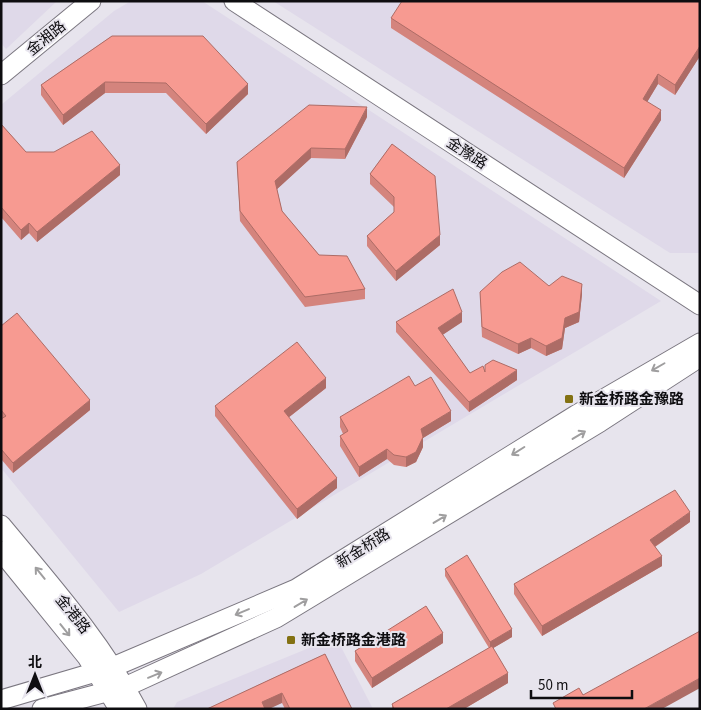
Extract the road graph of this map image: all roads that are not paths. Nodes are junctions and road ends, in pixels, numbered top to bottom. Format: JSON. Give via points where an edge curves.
{"nodes":[{"id":1,"x":92,"y":1,"type":"edge"},
{"id":2,"x":234,"y":1,"type":"edge"},
{"id":3,"x":1,"y":75,"type":"edge"},
{"id":4,"x":700,"y":305,"type":"edge"},
{"id":5,"x":700,"y":343,"type":"edge"},
{"id":6,"x":700,"y":358,"type":"edge"},
{"id":7,"x":1,"y":525,"type":"edge"},
{"id":8,"x":1,"y":552,"type":"edge"},
{"id":9,"x":105,"y":669,"type":"junction"},
{"id":10,"x":117,"y":689,"type":"junction"},
{"id":11,"x":1,"y":700,"type":"edge"},
{"id":12,"x":42,"y":709,"type":"edge"},
{"id":13,"x":119,"y":709,"type":"edge"},
{"id":14,"x":138,"y":709,"type":"edge"}],
"edges":[{"from":1,"to":3,"type":"street","name":"金湘路"},
{"from":2,"to":4,"type":"street","name":"金豫路"},
{"from":5,"to":9,"type":"street","name":"新金桥路","one_way":true,"via":[[576,415],[296,589]]},
{"from":10,"to":6,"type":"street","name":"新金桥路","one_way":true,"via":[[276,618]]},
{"from":9,"to":7,"type":"street","name":"金港路","one_way":true,"via":[[87,631]]},
{"from":8,"to":9,"type":"street","name":"金港路","one_way":true,"via":[[88,657]]},
{"from":9,"to":10,"type":"street","name":"金港路"},
{"from":9,"to":11,"type":"street","name":"新金桥路"},
{"from":10,"to":12,"type":"street","name":"新金桥路"},
{"from":10,"to":13,"type":"street","name":"金港路"},
{"from":10,"to":14,"type":"street","name":"金港路"}]}
